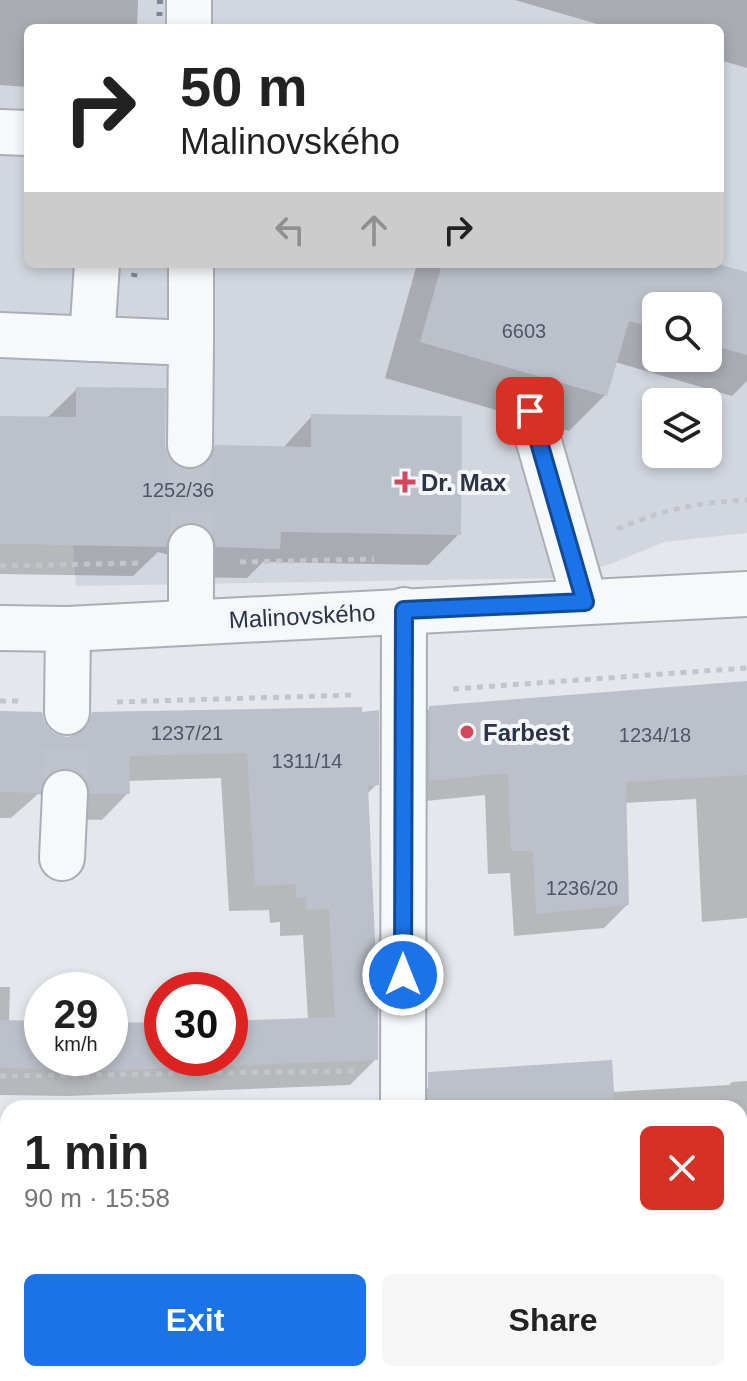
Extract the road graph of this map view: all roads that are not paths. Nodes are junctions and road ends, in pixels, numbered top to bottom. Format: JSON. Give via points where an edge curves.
{"nodes":[{"id":1,"x":189,"y":0,"type":"edge"},
{"id":2,"x":189,"y":24,"type":"edge"},
{"id":3,"x":0,"y":132,"type":"edge"},
{"id":4,"x":24,"y":133,"type":"edge"},
{"id":5,"x":97,"y":268,"type":"edge"},
{"id":6,"x":191,"y":268,"type":"edge"},
{"id":7,"x":0,"y":335,"type":"edge"},
{"id":8,"x":92,"y":339,"type":"junction"},
{"id":9,"x":191,"y":343,"type":"junction"},
{"id":10,"x":530,"y":411,"type":"dead end"},
{"id":11,"x":190,"y":445,"type":"tunnel mouth"},
{"id":12,"x":191,"y":555,"type":"tunnel mouth"},
{"id":13,"x":747,"y":594,"type":"edge"},
{"id":14,"x":585,"y":602,"type":"junction"},
{"id":15,"x":404,"y":610,"type":"junction"},
{"id":16,"x":191,"y":622,"type":"junction"},
{"id":17,"x":0,"y":628,"type":"edge"},
{"id":18,"x":68,"y":629,"type":"junction"},
{"id":19,"x":68,"y":707,"type":"tunnel mouth"},
{"id":20,"x":65,"y":793,"type":"tunnel mouth"},
{"id":21,"x":62,"y":858,"type":"dead end"},
{"id":22,"x":403,"y":1089,"type":"edge"}],
"edges":[{"from":1,"to":2,"type":"street"},
{"from":3,"to":4,"type":"street"},
{"from":5,"to":8,"type":"street"},
{"from":6,"to":9,"type":"street"},
{"from":7,"to":8,"type":"street"},
{"from":8,"to":9,"type":"street"},
{"from":9,"to":11,"type":"street"},
{"from":10,"to":14,"type":"street"},
{"from":12,"to":16,"type":"street"},
{"from":13,"to":14,"type":"street","name":"Malinovského"},
{"from":14,"to":15,"type":"street","name":"Malinovského"},
{"from":15,"to":16,"type":"street","name":"Malinovského"},
{"from":15,"to":22,"type":"street"},
{"from":16,"to":18,"type":"street","name":"Malinovského"},
{"from":17,"to":18,"type":"street","name":"Malinovského"},
{"from":18,"to":19,"type":"street"},
{"from":20,"to":21,"type":"street"}]}
